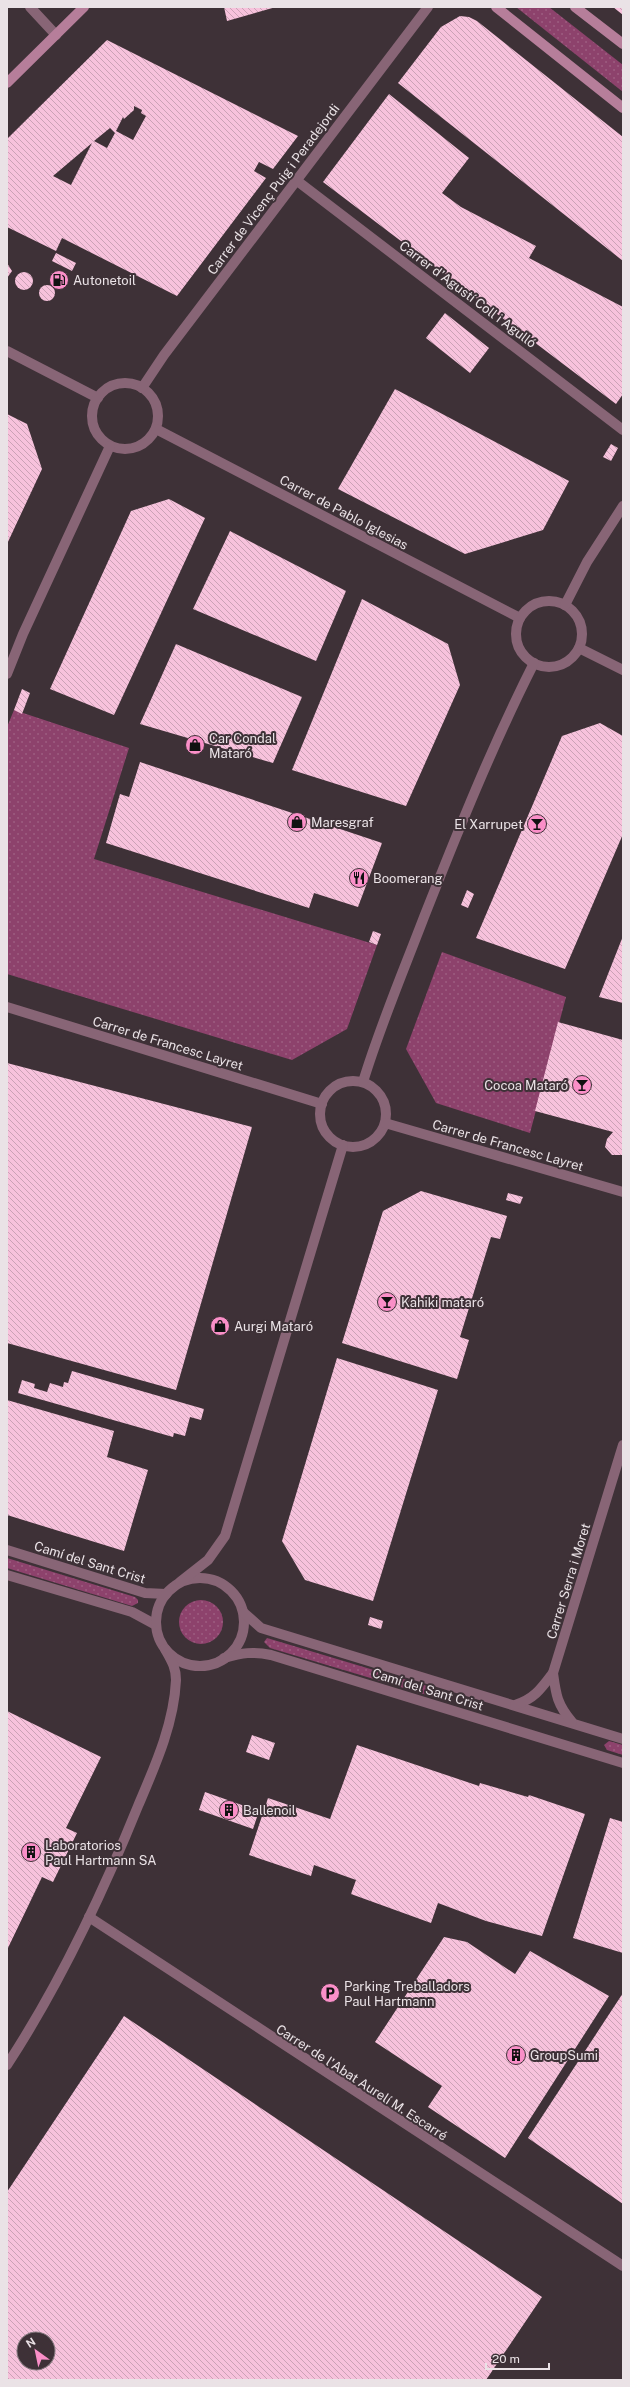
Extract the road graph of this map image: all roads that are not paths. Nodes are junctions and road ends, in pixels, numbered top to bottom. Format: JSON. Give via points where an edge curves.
{"nodes":[{"id":1,"x":30,"y":7,"type":"edge"},
{"id":2,"x":84,"y":7,"type":"edge"},
{"id":3,"x":428,"y":7,"type":"edge"},
{"id":4,"x":496,"y":7,"type":"edge"},
{"id":5,"x":576,"y":7,"type":"edge"},
{"id":6,"x":56,"y":35,"type":"junction"},
{"id":7,"x":623,"y":44,"type":"edge"},
{"id":8,"x":7,"y":83,"type":"edge"},
{"id":9,"x":623,"y":108,"type":"edge"},
{"id":10,"x":296,"y":180,"type":"junction"},
{"id":11,"x":7,"y":351,"type":"edge"},
{"id":12,"x":142,"y":388,"type":"junction"},
{"id":13,"x":98,"y":398,"type":"junction"},
{"id":14,"x":156,"y":429,"type":"junction"},
{"id":15,"x":623,"y":430,"type":"edge"},
{"id":16,"x":110,"y":446,"type":"junction"},
{"id":17,"x":623,"y":506,"type":"edge"},
{"id":18,"x":565,"y":605,"type":"junction"},
{"id":19,"x":520,"y":618,"type":"junction"},
{"id":20,"x":580,"y":648,"type":"junction"},
{"id":21,"x":534,"y":663,"type":"junction"},
{"id":22,"x":623,"y":670,"type":"edge"},
{"id":23,"x":7,"y":674,"type":"edge"},
{"id":24,"x":7,"y":1007,"type":"edge"},
{"id":25,"x":363,"y":1082,"type":"junction"},
{"id":26,"x":322,"y":1104,"type":"junction"},
{"id":27,"x":385,"y":1123,"type":"junction"},
{"id":28,"x":343,"y":1145,"type":"junction"},
{"id":29,"x":623,"y":1192,"type":"edge"},
{"id":30,"x":623,"y":1445,"type":"edge"},
{"id":31,"x":7,"y":1550,"type":"edge"},
{"id":32,"x":7,"y":1575,"type":"edge"},
{"id":33,"x":180,"y":1582,"type":"junction"},
{"id":34,"x":166,"y":1594,"type":"junction"},
{"id":35,"x":243,"y":1612,"type":"junction"},
{"id":36,"x":156,"y":1625,"type":"junction"},
{"id":37,"x":165,"y":1649,"type":"junction"},
{"id":38,"x":224,"y":1658,"type":"junction"},
{"id":39,"x":553,"y":1673,"type":"junction"},
{"id":40,"x":515,"y":1705,"type":"junction"},
{"id":41,"x":572,"y":1722,"type":"junction"},
{"id":42,"x":623,"y":1739,"type":"edge"},
{"id":43,"x":623,"y":1763,"type":"edge"},
{"id":44,"x":89,"y":1917,"type":"junction"},
{"id":45,"x":7,"y":2065,"type":"edge"},
{"id":46,"x":623,"y":2266,"type":"edge"}],
"edges":[{"from":1,"to":6,"type":"street"},
{"from":2,"to":6,"type":"street"},
{"from":3,"to":10,"type":"street","name":"Carrer de Vicenç Puig i Peradejordi"},
{"from":4,"to":9,"type":"street"},
{"from":5,"to":7,"type":"street"},
{"from":6,"to":8,"type":"street"},
{"from":10,"to":12,"type":"street","name":"Carrer de Vicenç Puig i Peradejordi"},
{"from":10,"to":15,"type":"street","name":"Carrer d'Agustí Coll i Agulló"},
{"from":11,"to":13,"type":"street"},
{"from":12,"to":13,"type":"street","via":[[118,384],[110,387]]},
{"from":12,"to":14,"type":"street","via":[[149,393],[158,410]]},
{"from":13,"to":16,"type":"street","via":[[93,408],[92,419],[95,430]]},
{"from":14,"to":16,"type":"street","via":[[148,440],[137,447],[123,449]]},
{"from":14,"to":19,"type":"street","name":"Carrer de Pablo Iglesias"},
{"from":16,"to":23,"type":"street","via":[[26,627]]},
{"from":17,"to":18,"type":"street"},
{"from":18,"to":19,"type":"street","via":[[555,602],[535,604]]},
{"from":18,"to":20,"type":"street","via":[[579,619],[582,638]]},
{"from":19,"to":21,"type":"street","via":[[517,628],[520,649]]},
{"from":20,"to":21,"type":"street","via":[[571,659],[560,665],[547,667]]},
{"from":20,"to":22,"type":"street"},
{"from":21,"to":25,"type":"street","via":[[458,832],[378,1035]]},
{"from":24,"to":26,"type":"street","name":"Carrer de Francesc Layret"},
{"from":25,"to":26,"type":"street","via":[[350,1081],[338,1085],[328,1093]]},
{"from":25,"to":27,"type":"street","via":[[376,1090],[384,1103]]},
{"from":26,"to":28,"type":"street","via":[[321,1121],[324,1129],[335,1142]]},
{"from":27,"to":28,"type":"street","via":[[373,1140],[353,1147]]},
{"from":27,"to":29,"type":"street","name":"Carrer de Francesc Layret"},
{"from":28,"to":33,"type":"street","via":[[225,1536],[208,1560]]},
{"from":30,"to":39,"type":"street","name":"Carrer Serra i Moret"},
{"from":31,"to":34,"type":"street","name":"Camí del Sant Crist","via":[[145,1593]]},
{"from":32,"to":36,"type":"street","via":[[132,1612]]},
{"from":33,"to":34,"type":"street"},
{"from":33,"to":35,"type":"street","via":[[201,1578],[221,1583],[238,1600]]},
{"from":34,"to":36,"type":"street","via":[[158,1608]]},
{"from":35,"to":38,"type":"street","via":[[241,1638]]},
{"from":35,"to":40,"type":"street","name":"Camí del Sant Crist","via":[[261,1628]]},
{"from":36,"to":37,"type":"street","via":[[158,1638]]},
{"from":37,"to":38,"type":"street","via":[[174,1658],[197,1666],[210,1665]]},
{"from":37,"to":44,"type":"street","via":[[175,1666],[171,1720],[114,1865]]},
{"from":38,"to":43,"type":"street","name":"Camí del Sant Crist","via":[[243,1652],[271,1655]]},
{"from":39,"to":40,"type":"street","via":[[538,1693],[527,1701]]},
{"from":39,"to":41,"type":"street","name":"Carrer Serra i Moret","via":[[556,1699]]},
{"from":40,"to":41,"type":"street","name":"Camí del Sant Crist"},
{"from":41,"to":42,"type":"street","name":"Camí del Sant Crist"},
{"from":44,"to":45,"type":"street","via":[[40,2010]]},
{"from":44,"to":46,"type":"street","name":"Carrer de l'Abat Aurelí M. Escarré"}]}
